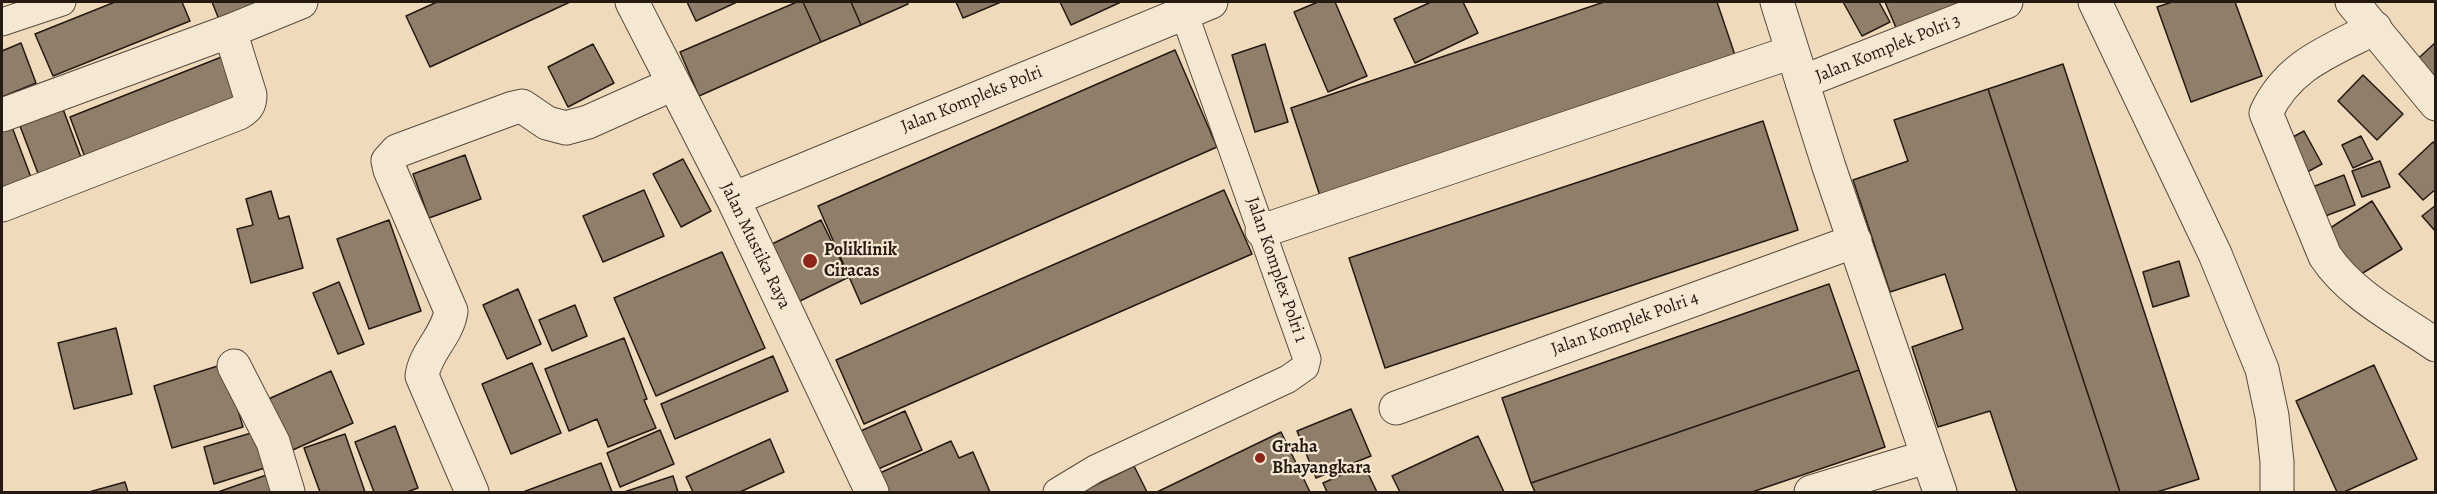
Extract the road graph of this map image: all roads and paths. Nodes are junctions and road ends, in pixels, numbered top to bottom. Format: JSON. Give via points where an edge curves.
{"nodes":[{"id":1,"x":62,"y":2,"type":"edge"},
{"id":2,"x":301,"y":2,"type":"edge"},
{"id":3,"x":632,"y":2,"type":"edge"},
{"id":4,"x":1777,"y":2,"type":"edge"},
{"id":5,"x":2006,"y":2,"type":"edge"},
{"id":6,"x":2095,"y":2,"type":"edge"},
{"id":7,"x":2352,"y":2,"type":"edge"},
{"id":8,"x":1198,"y":7,"type":"edge"},
{"id":9,"x":2,"y":22,"type":"edge"},
{"id":10,"x":2375,"y":28,"type":"junction"},
{"id":11,"x":230,"y":31,"type":"junction"},
{"id":12,"x":1792,"y":52,"type":"junction"},
{"id":13,"x":1802,"y":82,"type":"junction"},
{"id":14,"x":673,"y":84,"type":"junction"},
{"id":15,"x":2436,"y":104,"type":"edge"},
{"id":16,"x":2,"y":115,"type":"edge"},
{"id":17,"x":733,"y":198,"type":"junction"},
{"id":18,"x":2,"y":205,"type":"edge"},
{"id":19,"x":1262,"y":231,"type":"junction"},
{"id":20,"x":1855,"y":241,"type":"junction"},
{"id":21,"x":2436,"y":345,"type":"edge"},
{"id":22,"x":234,"y":366,"type":"dead end"},
{"id":23,"x":1396,"y":408,"type":"dead end"},
{"id":24,"x":1926,"y":458,"type":"junction"},
{"id":25,"x":288,"y":492,"type":"edge"},
{"id":26,"x":472,"y":492,"type":"edge"},
{"id":27,"x":872,"y":492,"type":"edge"},
{"id":28,"x":1057,"y":492,"type":"edge"},
{"id":29,"x":1812,"y":492,"type":"edge"},
{"id":30,"x":1940,"y":492,"type":"edge"},
{"id":31,"x":2277,"y":492,"type":"edge"}],
"edges":[{"from":1,"to":9,"type":"lane"},
{"from":2,"to":11,"type":"street"},
{"from":3,"to":14,"type":"street","name":"Jalan Mustika Raya"},
{"from":4,"to":12,"type":"street"},
{"from":5,"to":13,"type":"street","name":"Jalan Komplek Polri 3"},
{"from":6,"to":31,"type":"street","via":[[2215,254],[2262,369],[2272,416]]},
{"from":7,"to":10,"type":"street"},
{"from":8,"to":17,"type":"street","name":"Jalan Kompleks Polri"},
{"from":8,"to":19,"type":"lane","name":"Jalan Komplex Polri 1"},
{"from":10,"to":15,"type":"street"},
{"from":10,"to":21,"type":"street","via":[[2301,66],[2274,97],[2266,113],[2325,256],[2337,274]]},
{"from":11,"to":16,"type":"street"},
{"from":11,"to":18,"type":"street","via":[[250,95],[247,108]]},
{"from":12,"to":13,"type":"street"},
{"from":12,"to":19,"type":"street"},
{"from":13,"to":20,"type":"street"},
{"from":14,"to":17,"type":"street","name":"Jalan Mustika Raya"},
{"from":14,"to":26,"type":"street","via":[[566,128],[547,123],[522,106],[513,108],[397,151],[388,161],[451,311],[423,376]]},
{"from":17,"to":27,"type":"street","name":"Jalan Mustika Raya"},
{"from":19,"to":28,"type":"lane","name":"Jalan Komplex Polri 1","via":[[1307,359],[1305,367],[1288,380],[1095,469]]},
{"from":20,"to":23,"type":"street","name":"Jalan Komplek Polri 4"},
{"from":20,"to":24,"type":"street"},
{"from":22,"to":25,"type":"street","via":[[273,442]]},
{"from":24,"to":29,"type":"street"},
{"from":24,"to":30,"type":"street"}]}
